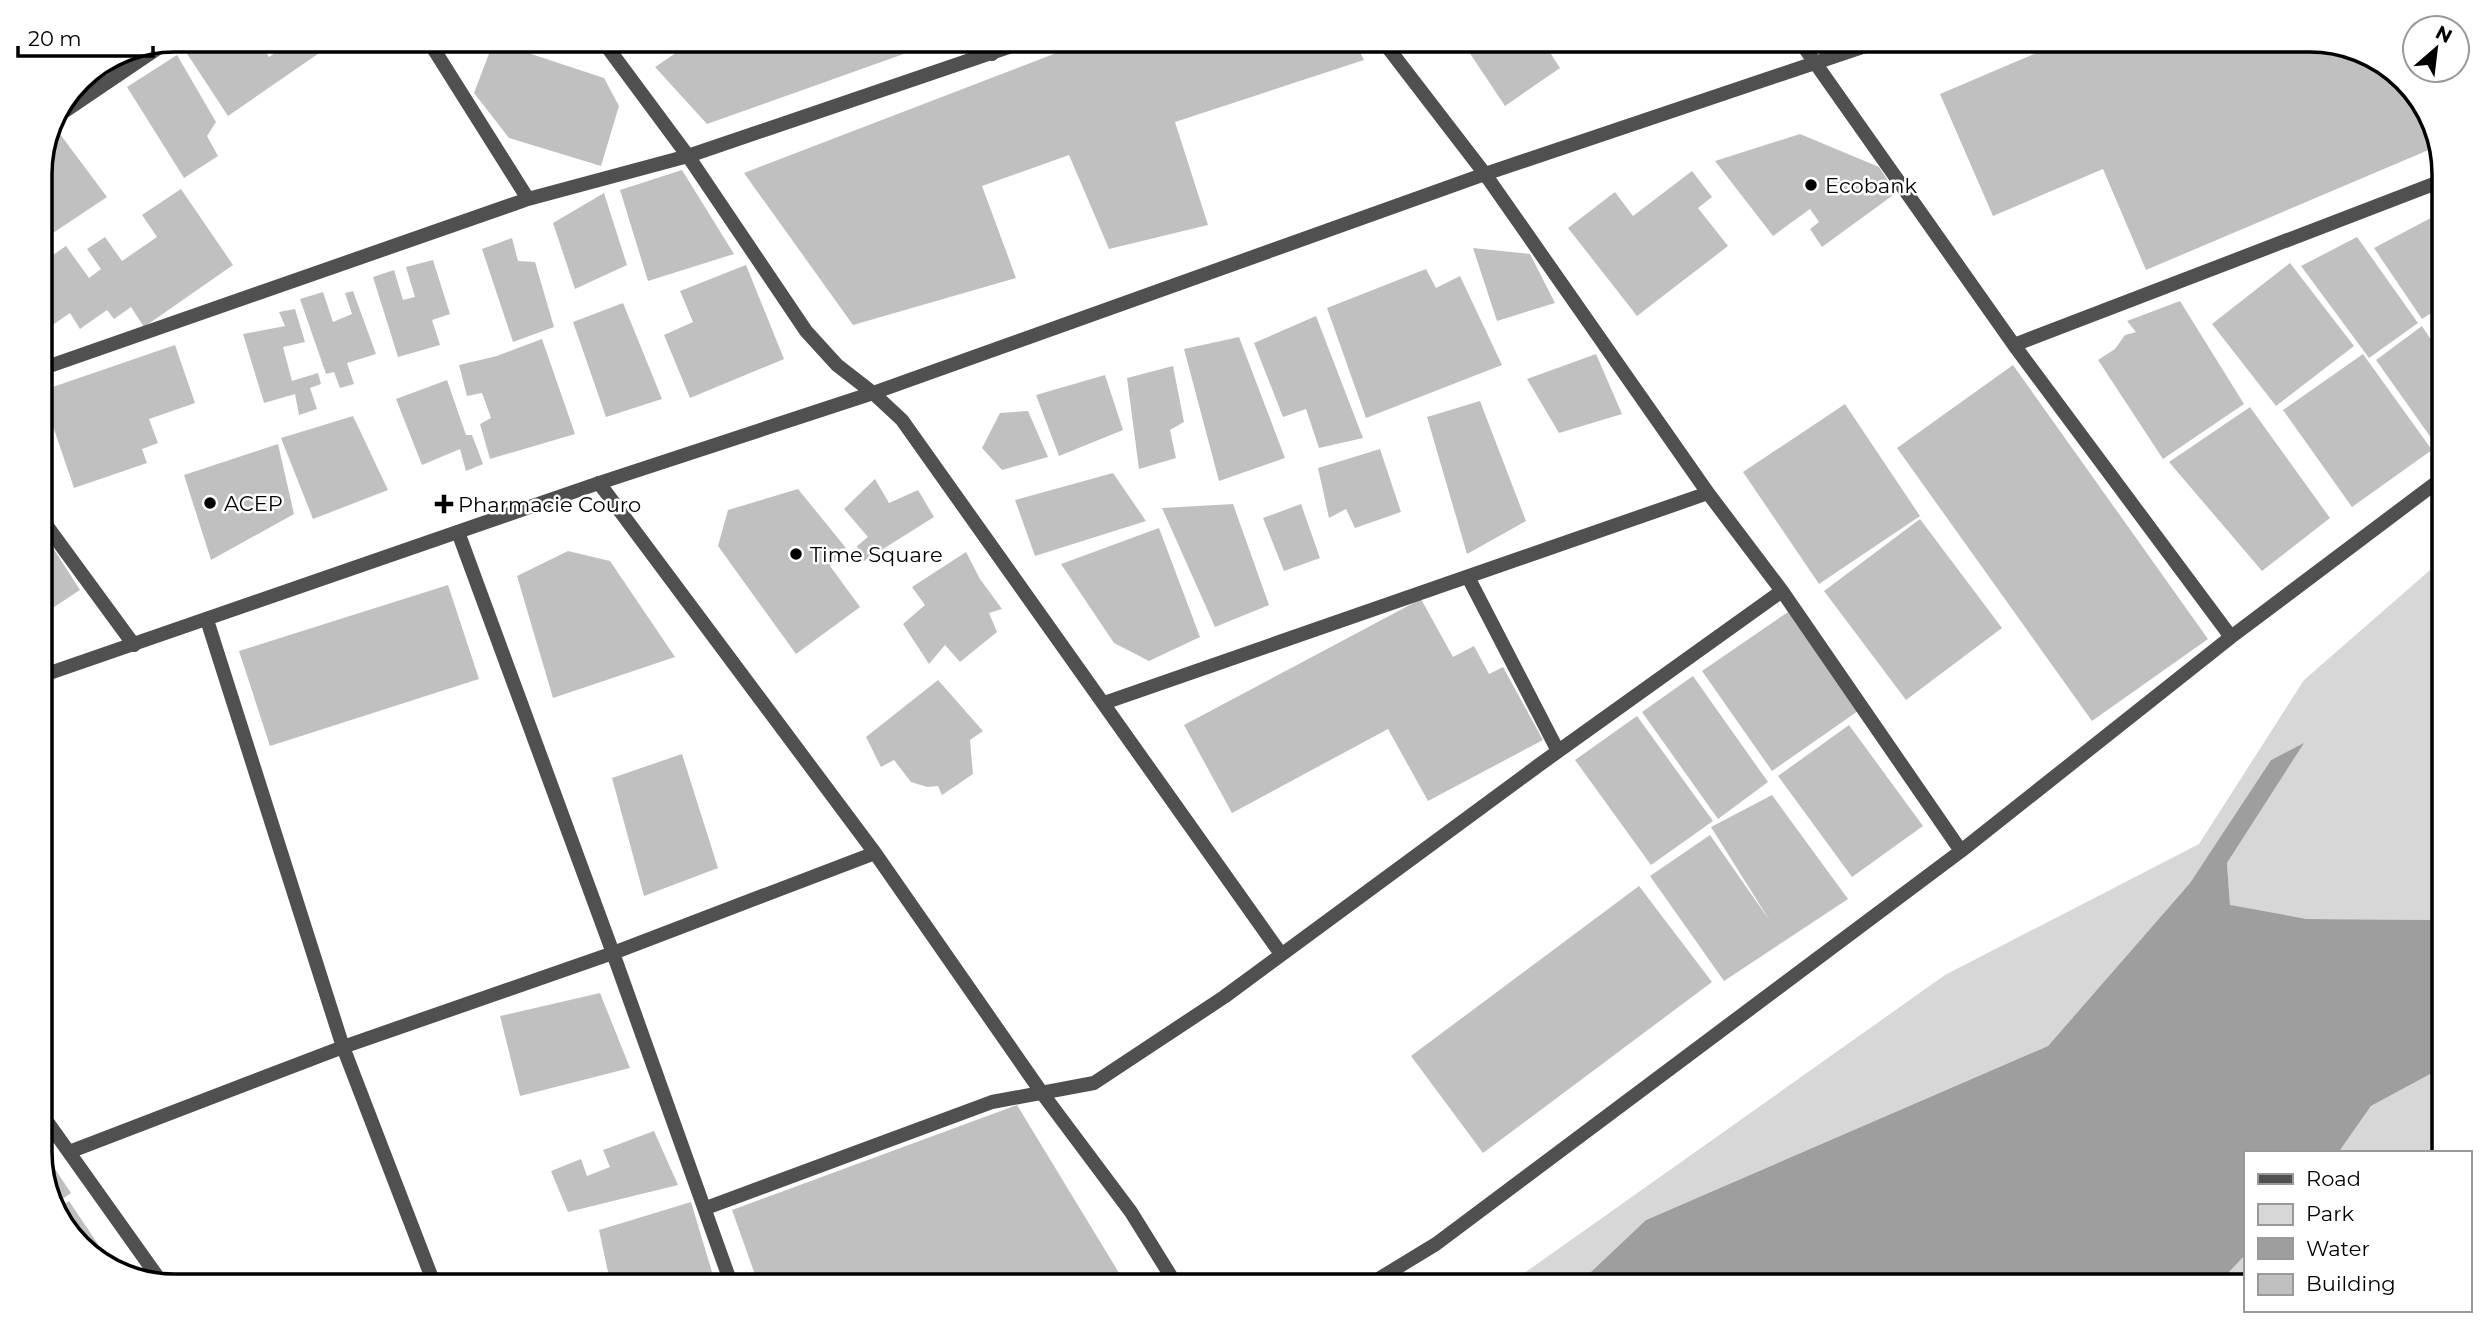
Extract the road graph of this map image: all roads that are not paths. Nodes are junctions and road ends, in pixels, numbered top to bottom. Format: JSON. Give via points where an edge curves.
{"nodes":[{"id":1,"x":436,"y":52,"type":"edge"},
{"id":2,"x":611,"y":52,"type":"edge"},
{"id":3,"x":997,"y":52,"type":"edge"},
{"id":4,"x":1391,"y":52,"type":"edge"},
{"id":5,"x":1808,"y":52,"type":"edge"},
{"id":6,"x":1850,"y":52,"type":"edge"},
{"id":7,"x":992,"y":54,"type":"joint"},
{"id":8,"x":145,"y":57,"type":"edge"},
{"id":9,"x":1816,"y":64,"type":"junction"},
{"id":10,"x":75,"y":104,"type":"edge"},
{"id":11,"x":688,"y":156,"type":"junction"},
{"id":12,"x":1485,"y":174,"type":"junction"},
{"id":13,"x":2432,"y":185,"type":"edge"},
{"id":14,"x":528,"y":199,"type":"junction"},
{"id":15,"x":2014,"y":345,"type":"junction"},
{"id":16,"x":53,"y":365,"type":"edge"},
{"id":17,"x":873,"y":393,"type":"junction"},
{"id":18,"x":599,"y":482,"type":"junction"},
{"id":19,"x":2432,"y":486,"type":"edge"},
{"id":20,"x":1708,"y":493,"type":"junction"},
{"id":21,"x":458,"y":532,"type":"junction"},
{"id":22,"x":53,"y":534,"type":"edge"},
{"id":23,"x":1468,"y":577,"type":"junction"},
{"id":24,"x":1782,"y":591,"type":"junction"},
{"id":25,"x":207,"y":620,"type":"junction"},
{"id":26,"x":2231,"y":637,"type":"junction"},
{"id":27,"x":134,"y":645,"type":"junction"},
{"id":28,"x":53,"y":672,"type":"edge"},
{"id":29,"x":1104,"y":703,"type":"junction"},
{"id":30,"x":1558,"y":751,"type":"junction"},
{"id":31,"x":1961,"y":851,"type":"junction"},
{"id":32,"x":875,"y":853,"type":"junction"},
{"id":33,"x":613,"y":953,"type":"junction"},
{"id":34,"x":1281,"y":954,"type":"junction"},
{"id":35,"x":343,"y":1047,"type":"junction"},
{"id":36,"x":1042,"y":1093,"type":"junction"},
{"id":37,"x":53,"y":1130,"type":"edge"},
{"id":38,"x":69,"y":1152,"type":"junction"},
{"id":39,"x":706,"y":1208,"type":"junction"},
{"id":40,"x":154,"y":1271,"type":"edge"},
{"id":41,"x":430,"y":1274,"type":"edge"},
{"id":42,"x":728,"y":1274,"type":"edge"},
{"id":43,"x":1169,"y":1274,"type":"edge"},
{"id":44,"x":1387,"y":1274,"type":"edge"}],
"edges":[{"from":1,"to":14,"type":"street"},
{"from":2,"to":11,"type":"street"},
{"from":3,"to":7,"type":"street"},
{"from":4,"to":12,"type":"street"},
{"from":5,"to":9,"type":"street"},
{"from":6,"to":9,"type":"street"},
{"from":7,"to":11,"type":"street"},
{"from":8,"to":10,"type":"street"},
{"from":9,"to":12,"type":"street"},
{"from":9,"to":15,"type":"street"},
{"from":11,"to":14,"type":"street"},
{"from":11,"to":17,"type":"street","via":[[806,331],[837,365]]},
{"from":12,"to":17,"type":"street"},
{"from":12,"to":20,"type":"street"},
{"from":13,"to":15,"type":"street"},
{"from":14,"to":16,"type":"street"},
{"from":15,"to":26,"type":"street"},
{"from":17,"to":18,"type":"street"},
{"from":17,"to":29,"type":"street","via":[[902,420]]},
{"from":18,"to":21,"type":"street"},
{"from":18,"to":32,"type":"street"},
{"from":19,"to":26,"type":"street"},
{"from":20,"to":23,"type":"street"},
{"from":20,"to":24,"type":"street"},
{"from":21,"to":25,"type":"street"},
{"from":21,"to":33,"type":"street"},
{"from":22,"to":27,"type":"street"},
{"from":23,"to":29,"type":"street"},
{"from":23,"to":30,"type":"street"},
{"from":24,"to":30,"type":"street"},
{"from":24,"to":31,"type":"street"},
{"from":25,"to":27,"type":"street"},
{"from":25,"to":35,"type":"street"},
{"from":26,"to":31,"type":"street"},
{"from":27,"to":28,"type":"street"},
{"from":29,"to":34,"type":"street"},
{"from":30,"to":34,"type":"street"},
{"from":31,"to":44,"type":"street","via":[[1436,1244]]},
{"from":32,"to":33,"type":"street"},
{"from":32,"to":36,"type":"street"},
{"from":33,"to":35,"type":"street"},
{"from":33,"to":39,"type":"street"},
{"from":34,"to":36,"type":"street","via":[[1094,1083]]},
{"from":35,"to":38,"type":"street"},
{"from":35,"to":41,"type":"street"},
{"from":36,"to":39,"type":"street","via":[[992,1102]]},
{"from":36,"to":43,"type":"street"},
{"from":37,"to":38,"type":"street"},
{"from":38,"to":40,"type":"street"},
{"from":39,"to":42,"type":"street"}]}
